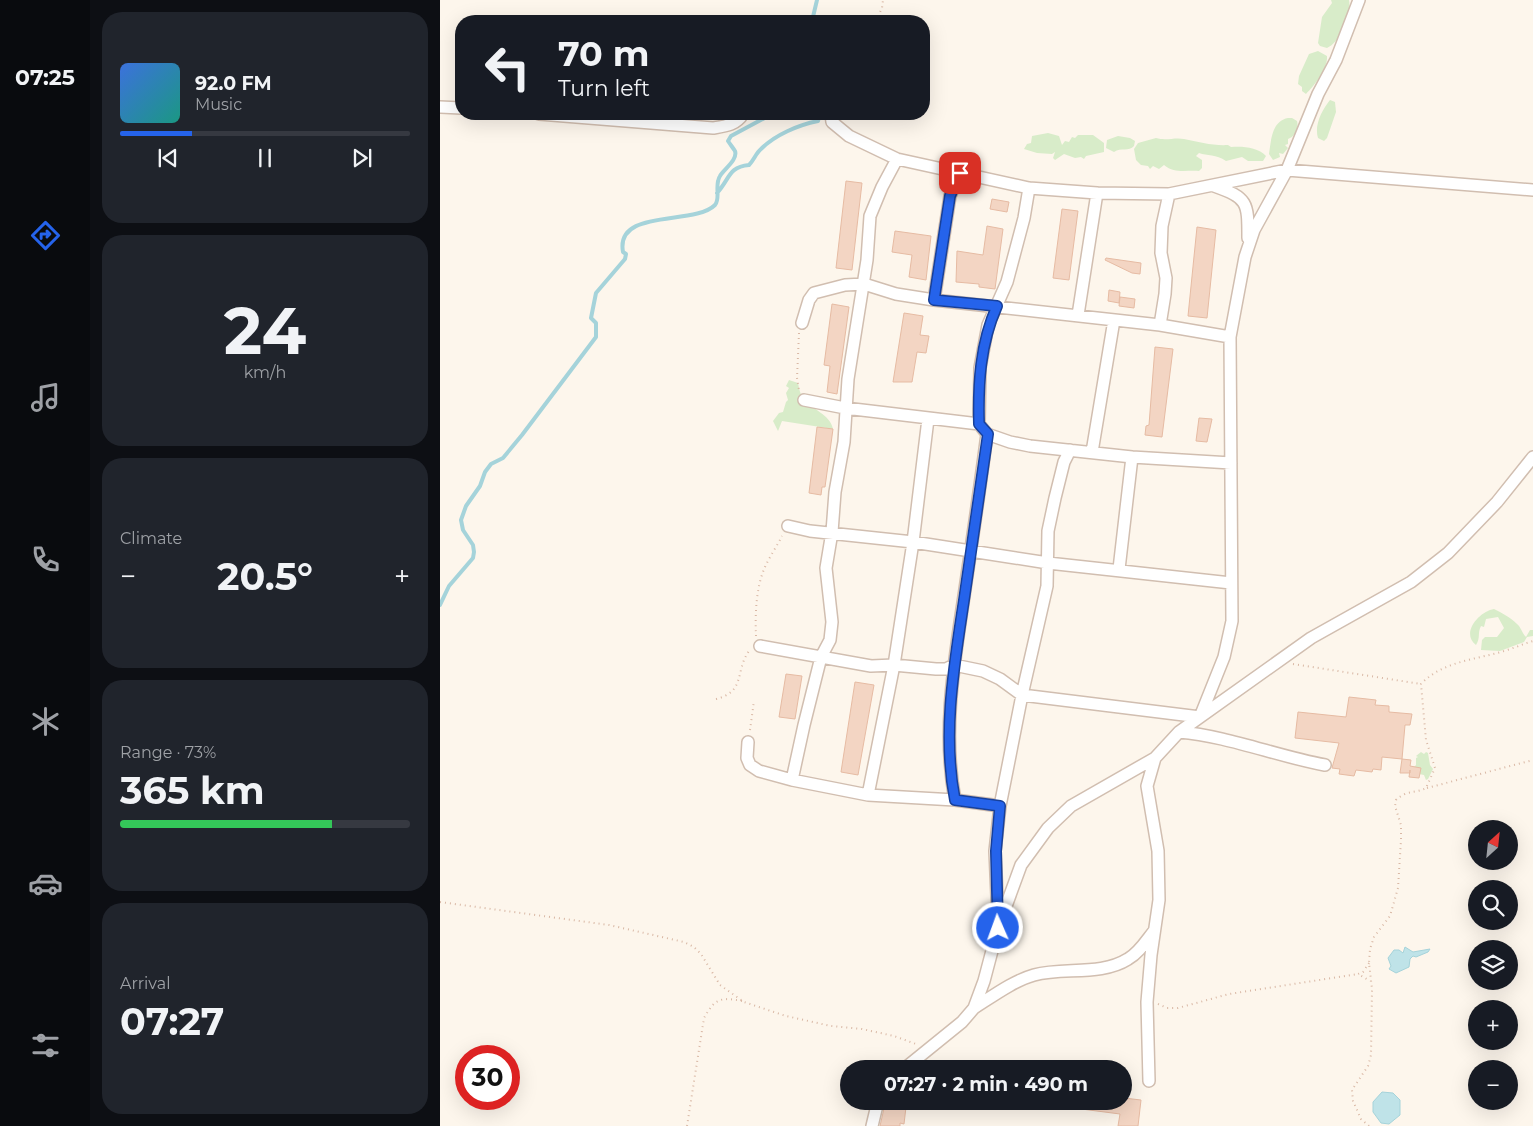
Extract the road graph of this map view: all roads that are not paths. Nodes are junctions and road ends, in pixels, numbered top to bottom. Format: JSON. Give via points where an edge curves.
{"nodes":[{"id":1,"x":1360,"y":0,"type":"edge"},
{"id":2,"x":440,"y":107,"type":"edge"},
{"id":3,"x":455,"y":108,"type":"edge"},
{"id":4,"x":614,"y":120,"type":"edge"},
{"id":5,"x":738,"y":120,"type":"edge"},
{"id":6,"x":832,"y":120,"type":"edge"},
{"id":7,"x":897,"y":159,"type":"junction"},
{"id":8,"x":1287,"y":170,"type":"junction"},
{"id":9,"x":960,"y":173,"type":"junction"},
{"id":10,"x":1213,"y":186,"type":"junction"},
{"id":11,"x":1029,"y":188,"type":"junction"},
{"id":12,"x":1533,"y":190,"type":"edge"},
{"id":13,"x":1097,"y":193,"type":"junction"},
{"id":14,"x":1169,"y":194,"type":"junction"},
{"id":15,"x":1248,"y":247,"type":"junction"},
{"id":16,"x":864,"y":284,"type":"junction"},
{"id":17,"x":934,"y":300,"type":"junction"},
{"id":18,"x":997,"y":306,"type":"junction"},
{"id":19,"x":1078,"y":315,"type":"junction"},
{"id":20,"x":1114,"y":320,"type":"junction"},
{"id":21,"x":802,"y":323,"type":"road end"},
{"id":22,"x":1160,"y":325,"type":"junction"},
{"id":23,"x":1230,"y":337,"type":"junction"},
{"id":24,"x":804,"y":400,"type":"road end"},
{"id":25,"x":845,"y":408,"type":"junction"},
{"id":26,"x":928,"y":419,"type":"junction"},
{"id":27,"x":979,"y":424,"type":"junction"},
{"id":28,"x":988,"y":434,"type":"junction"},
{"id":29,"x":1070,"y":450,"type":"junction"},
{"id":30,"x":1092,"y":452,"type":"junction"},
{"id":31,"x":1132,"y":457,"type":"junction"},
{"id":32,"x":1533,"y":457,"type":"edge"},
{"id":33,"x":1232,"y":463,"type":"junction"},
{"id":34,"x":788,"y":526,"type":"road end"},
{"id":35,"x":832,"y":532,"type":"junction"},
{"id":36,"x":913,"y":542,"type":"junction"},
{"id":37,"x":971,"y":552,"type":"junction"},
{"id":38,"x":1048,"y":563,"type":"junction"},
{"id":39,"x":1119,"y":569,"type":"junction"},
{"id":40,"x":1231,"y":583,"type":"junction"},
{"id":41,"x":760,"y":646,"type":"road end"},
{"id":42,"x":821,"y":657,"type":"junction"},
{"id":43,"x":894,"y":665,"type":"junction"},
{"id":44,"x":954,"y":665,"type":"junction"},
{"id":45,"x":1022,"y":695,"type":"junction"},
{"id":46,"x":1200,"y":717,"type":"junction"},
{"id":47,"x":1179,"y":732,"type":"junction"},
{"id":48,"x":748,"y":742,"type":"road end"},
{"id":49,"x":1155,"y":758,"type":"junction"},
{"id":50,"x":1325,"y":765,"type":"dead end"},
{"id":51,"x":792,"y":780,"type":"junction"},
{"id":52,"x":868,"y":795,"type":"junction"},
{"id":53,"x":955,"y":800,"type":"junction"},
{"id":54,"x":1000,"y":806,"type":"junction"},
{"id":55,"x":998,"y":928,"type":"junction"},
{"id":56,"x":1155,"y":930,"type":"junction"},
{"id":57,"x":974,"y":1008,"type":"junction"},
{"id":58,"x":914,"y":1060,"type":"edge"},
{"id":59,"x":1149,"y":1081,"type":"dead end"},
{"id":60,"x":876,"y":1110,"type":"edge"},
{"id":61,"x":872,"y":1126,"type":"edge"}],
"edges":[{"from":1,"to":8,"type":"street"},
{"from":2,"to":3,"type":"street"},
{"from":4,"to":5,"type":"street","via":[[713,128]]},
{"from":6,"to":7,"type":"street","via":[[850,136]]},
{"from":7,"to":9,"type":"street"},
{"from":7,"to":16,"type":"street","via":[[870,216]]},
{"from":8,"to":10,"type":"street"},
{"from":8,"to":12,"type":"street"},
{"from":8,"to":15,"type":"street"},
{"from":9,"to":11,"type":"street"},
{"from":9,"to":17,"type":"street","via":[[950,196]]},
{"from":10,"to":14,"type":"street"},
{"from":10,"to":15,"type":"street","via":[[1242,199],[1248,216]]},
{"from":11,"to":13,"type":"street"},
{"from":11,"to":18,"type":"street","via":[[1015,253]]},
{"from":13,"to":14,"type":"street"},
{"from":13,"to":19,"type":"street"},
{"from":14,"to":22,"type":"street","via":[[1162,226],[1161,253],[1166,294]]},
{"from":15,"to":23,"type":"street"},
{"from":16,"to":17,"type":"street","via":[[896,294]]},
{"from":16,"to":21,"type":"street","via":[[844,285],[814,293]]},
{"from":16,"to":25,"type":"street"},
{"from":17,"to":18,"type":"street"},
{"from":18,"to":19,"type":"street"},
{"from":18,"to":27,"type":"street","via":[[988,325],[980,368]]},
{"from":19,"to":20,"type":"street"},
{"from":20,"to":22,"type":"street"},
{"from":20,"to":30,"type":"street"},
{"from":22,"to":23,"type":"street"},
{"from":23,"to":33,"type":"street"},
{"from":24,"to":25,"type":"street"},
{"from":25,"to":26,"type":"street"},
{"from":25,"to":35,"type":"street","via":[[847,423]]},
{"from":26,"to":27,"type":"street"},
{"from":26,"to":36,"type":"street"},
{"from":27,"to":28,"type":"street"},
{"from":28,"to":29,"type":"street","via":[[1010,442]]},
{"from":28,"to":37,"type":"street"},
{"from":29,"to":30,"type":"street"},
{"from":29,"to":38,"type":"street","via":[[1054,498],[1048,531]]},
{"from":30,"to":31,"type":"street"},
{"from":31,"to":33,"type":"street"},
{"from":31,"to":39,"type":"street"},
{"from":32,"to":46,"type":"street","via":[[1497,502],[1448,553],[1410,582],[1311,638]]},
{"from":33,"to":40,"type":"street"},
{"from":34,"to":35,"type":"street"},
{"from":35,"to":36,"type":"street"},
{"from":35,"to":42,"type":"street","via":[[826,568],[832,622],[830,640]]},
{"from":36,"to":37,"type":"street"},
{"from":36,"to":43,"type":"street"},
{"from":37,"to":38,"type":"street"},
{"from":37,"to":44,"type":"street"},
{"from":38,"to":39,"type":"street"},
{"from":38,"to":45,"type":"street","via":[[1047,586]]},
{"from":39,"to":40,"type":"street"},
{"from":40,"to":46,"type":"street","via":[[1232,621],[1224,657]]},
{"from":41,"to":42,"type":"street"},
{"from":42,"to":43,"type":"street","via":[[871,666]]},
{"from":42,"to":51,"type":"street"},
{"from":43,"to":44,"type":"street","via":[[936,669]]},
{"from":43,"to":52,"type":"street"},
{"from":44,"to":45,"type":"street","via":[[983,671]]},
{"from":44,"to":53,"type":"street","via":[[950,771]]},
{"from":45,"to":46,"type":"street"},
{"from":45,"to":54,"type":"street"},
{"from":46,"to":47,"type":"street"},
{"from":47,"to":49,"type":"street"},
{"from":47,"to":50,"type":"street"},
{"from":48,"to":51,"type":"street","via":[[750,765],[759,771]]},
{"from":49,"to":55,"type":"street","via":[[1071,806],[1048,828],[1021,865]]},
{"from":49,"to":56,"type":"street","via":[[1147,786],[1158,851],[1159,900]]},
{"from":51,"to":52,"type":"street"},
{"from":52,"to":53,"type":"street"},
{"from":53,"to":54,"type":"street"},
{"from":54,"to":55,"type":"street","via":[[996,851]]},
{"from":55,"to":57,"type":"street"},
{"from":56,"to":57,"type":"street","via":[[1142,947],[1114,966],[1032,975]]},
{"from":56,"to":59,"type":"street","via":[[1148,992]]},
{"from":57,"to":58,"type":"street","via":[[962,1022]]},
{"from":60,"to":61,"type":"street"}]}
